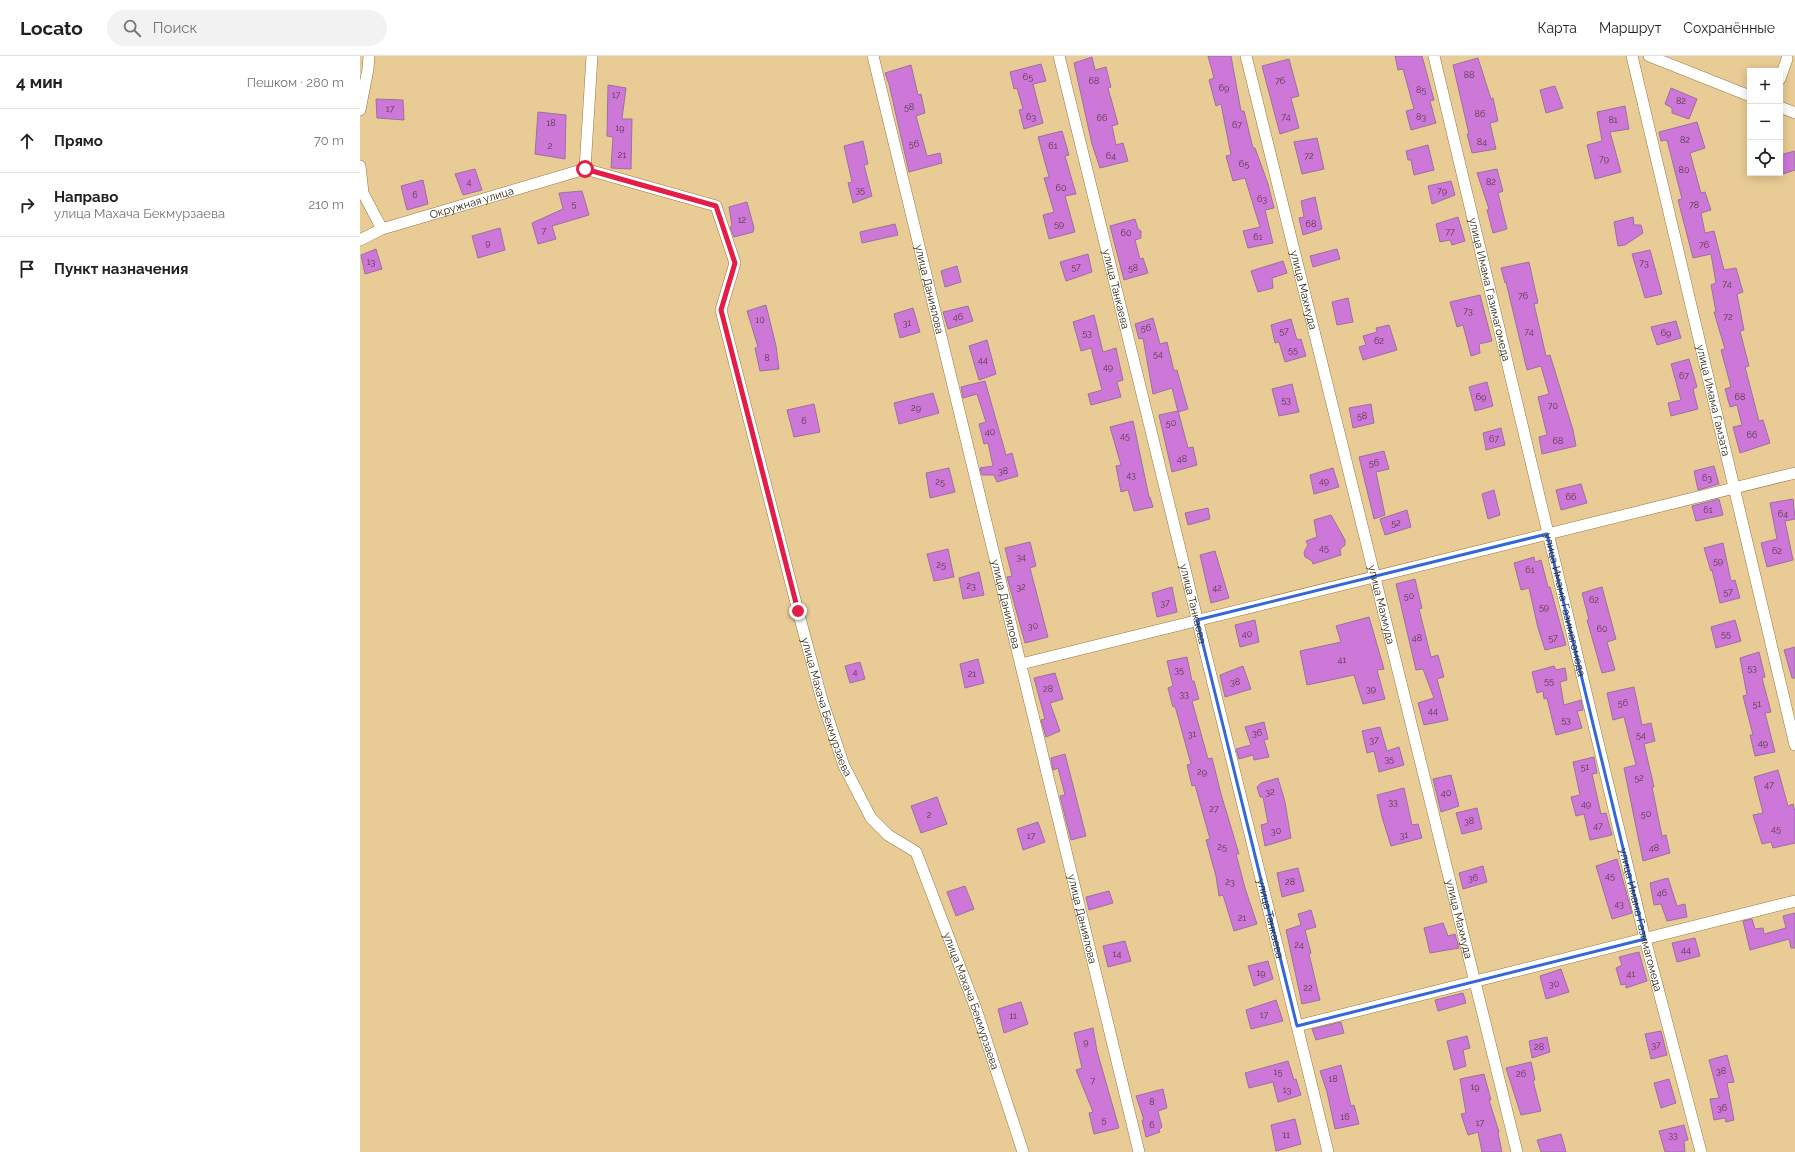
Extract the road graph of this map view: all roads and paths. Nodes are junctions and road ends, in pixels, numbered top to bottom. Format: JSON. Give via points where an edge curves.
{"nodes":[{"id":1,"x":369,"y":56,"type":"edge"},
{"id":2,"x":592,"y":56,"type":"edge"},
{"id":3,"x":873,"y":56,"type":"edge"},
{"id":4,"x":1059,"y":56,"type":"edge"},
{"id":5,"x":1246,"y":56,"type":"edge"},
{"id":6,"x":1434,"y":56,"type":"edge"},
{"id":7,"x":1632,"y":56,"type":"edge"},
{"id":8,"x":1649,"y":56,"type":"edge"},
{"id":9,"x":1790,"y":58,"type":"edge"},
{"id":10,"x":1677,"y":61,"type":"edge"},
{"id":11,"x":1783,"y":73,"type":"edge"},
{"id":12,"x":1747,"y":95,"type":"edge"},
{"id":13,"x":1783,"y":108,"type":"edge"},
{"id":14,"x":360,"y":110,"type":"edge"},
{"id":15,"x":1795,"y":113,"type":"edge"},
{"id":16,"x":360,"y":166,"type":"edge"},
{"id":17,"x":585,"y":169,"type":"junction"},
{"id":18,"x":382,"y":229,"type":"junction"},
{"id":19,"x":360,"y":240,"type":"edge"},
{"id":20,"x":1795,"y":473,"type":"edge"},
{"id":21,"x":1734,"y":488,"type":"junction"},
{"id":22,"x":1547,"y":534,"type":"junction"},
{"id":23,"x":1374,"y":576,"type":"junction"},
{"id":24,"x":1197,"y":620,"type":"junction"},
{"id":25,"x":1020,"y":664,"type":"junction"},
{"id":26,"x":1795,"y":745,"type":"edge"},
{"id":27,"x":1795,"y":901,"type":"edge"},
{"id":28,"x":1645,"y":939,"type":"junction"},
{"id":29,"x":1474,"y":982,"type":"junction"},
{"id":30,"x":1297,"y":1026,"type":"junction"},
{"id":31,"x":1023,"y":1152,"type":"edge"},
{"id":32,"x":1139,"y":1152,"type":"edge"},
{"id":33,"x":1328,"y":1152,"type":"edge"},
{"id":34,"x":1517,"y":1152,"type":"edge"},
{"id":35,"x":1701,"y":1152,"type":"edge"}],
"edges":[{"from":1,"to":14,"type":"street"},
{"from":2,"to":17,"type":"street"},
{"from":3,"to":25,"type":"street","name":"улица Даниялова"},
{"from":4,"to":24,"type":"street","name":"улица Танкаева"},
{"from":5,"to":23,"type":"street","name":"улица Махмуда"},
{"from":6,"to":22,"type":"street","name":"улица Имама Газимагомеда"},
{"from":7,"to":21,"type":"street","name":"улица Имама Гамзата"},
{"from":8,"to":10,"type":"street"},
{"from":9,"to":11,"type":"street"},
{"from":10,"to":12,"type":"street"},
{"from":13,"to":15,"type":"street"},
{"from":16,"to":18,"type":"street","via":[[363,192]]},
{"from":17,"to":18,"type":"street","name":"Окружная улица"},
{"from":17,"to":31,"type":"street","name":"улица Махача Бекмурзаева","via":[[716,206],[735,263],[721,310],[822,700],[844,766],[871,818],[888,835],[916,852],[976,1009]]},
{"from":18,"to":19,"type":"street","name":"Окружная улица"},
{"from":20,"to":21,"type":"street"},
{"from":21,"to":22,"type":"street"},
{"from":21,"to":26,"type":"street","name":"улица Имама Гамзата"},
{"from":22,"to":23,"type":"street"},
{"from":22,"to":28,"type":"street","name":"улица Имама Газимагомеда"},
{"from":23,"to":24,"type":"street"},
{"from":23,"to":29,"type":"street","name":"улица Махмуда"},
{"from":24,"to":25,"type":"street"},
{"from":24,"to":30,"type":"street","name":"улица Танкаева"},
{"from":25,"to":32,"type":"street","name":"улица Даниялова"},
{"from":27,"to":28,"type":"street"},
{"from":28,"to":29,"type":"street"},
{"from":28,"to":35,"type":"street","name":"улица Имама Газимагомеда"},
{"from":29,"to":30,"type":"street"},
{"from":29,"to":34,"type":"street","name":"улица Махмуда"},
{"from":30,"to":33,"type":"street","name":"улица Танкаева"}]}
